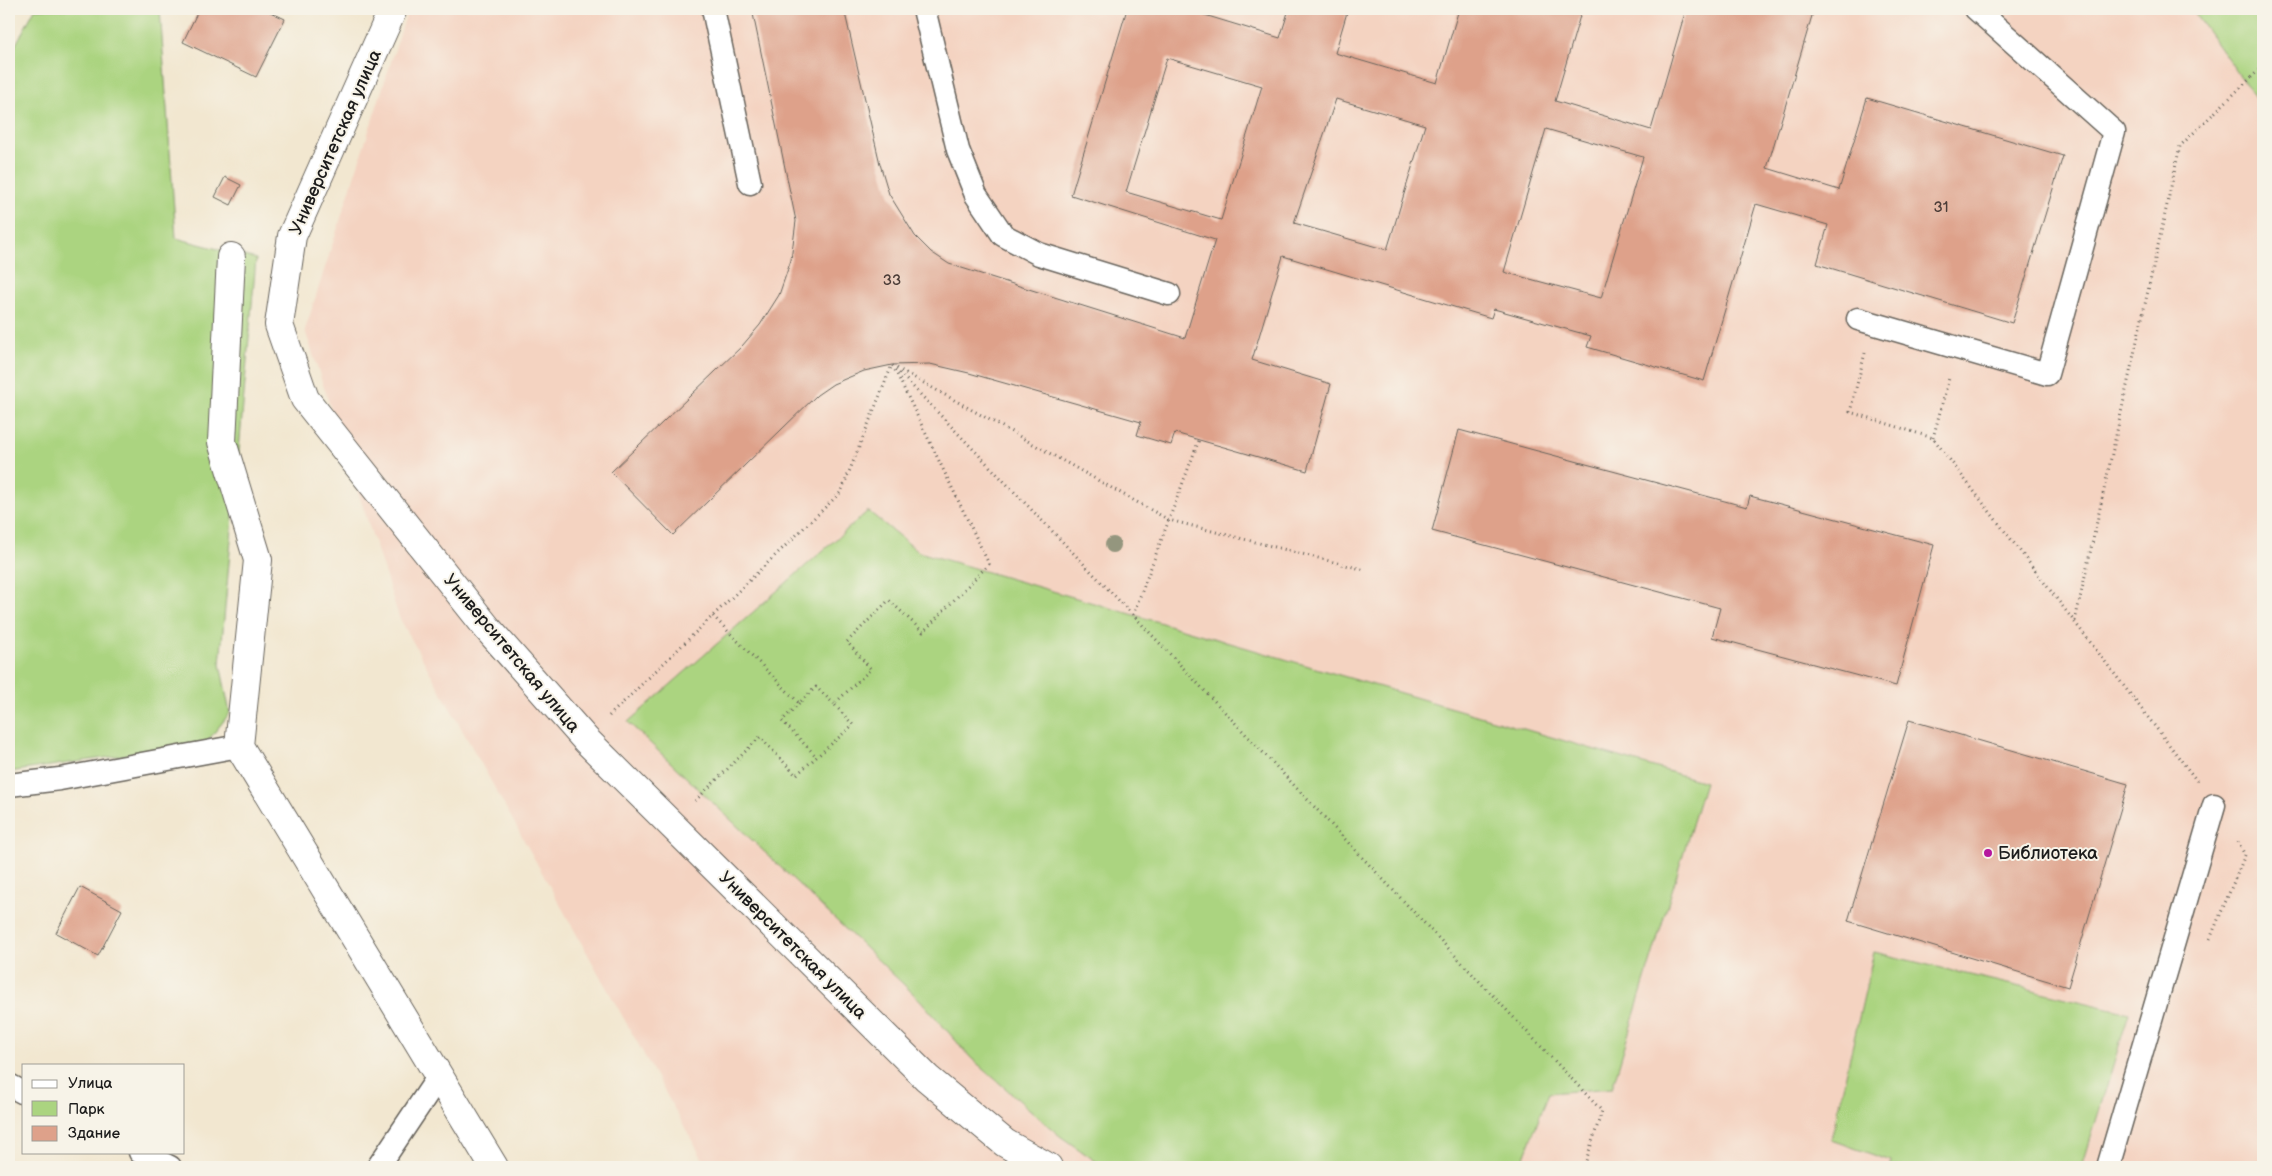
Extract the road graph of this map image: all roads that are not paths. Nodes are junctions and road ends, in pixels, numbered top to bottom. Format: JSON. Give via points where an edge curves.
{"nodes":[{"id":1,"x":393,"y":9,"type":"edge"},
{"id":2,"x":713,"y":9,"type":"edge"},
{"id":3,"x":924,"y":9,"type":"edge"},
{"id":4,"x":1976,"y":9,"type":"edge"},
{"id":5,"x":750,"y":183,"type":"dead end"},
{"id":6,"x":231,"y":257,"type":"dead end"},
{"id":7,"x":1169,"y":294,"type":"dead end"},
{"id":8,"x":1866,"y":321,"type":"road end"},
{"id":9,"x":239,"y":746,"type":"junction"},
{"id":10,"x":9,"y":785,"type":"edge"},
{"id":11,"x":2214,"y":804,"type":"road end"},
{"id":12,"x":439,"y":1076,"type":"junction"},
{"id":13,"x":9,"y":1085,"type":"edge"},
{"id":14,"x":22,"y":1092,"type":"edge"},
{"id":15,"x":144,"y":1154,"type":"edge"},
{"id":16,"x":170,"y":1167,"type":"edge"},
{"id":17,"x":378,"y":1167,"type":"edge"},
{"id":18,"x":494,"y":1167,"type":"edge"},
{"id":19,"x":1048,"y":1167,"type":"edge"},
{"id":20,"x":2108,"y":1167,"type":"edge"}],
"edges":[{"from":1,"to":19,"type":"street","name":"Университетская улица","via":[[292,236],[279,325],[305,399],[488,629],[586,740],[927,1078],[1005,1143]]},
{"from":2,"to":5,"type":"lane"},
{"from":3,"to":7,"type":"lane","via":[[958,150],[976,196],[1003,234],[1039,254]]},
{"from":4,"to":8,"type":"lane","via":[[2114,132],[2047,374]]},
{"from":6,"to":9,"type":"street","via":[[222,442],[258,560]]},
{"from":9,"to":10,"type":"lane","via":[[60,779]]},
{"from":9,"to":12,"type":"street"},
{"from":11,"to":20,"type":"lane"},
{"from":12,"to":17,"type":"lane"},
{"from":12,"to":18,"type":"street"},
{"from":13,"to":14,"type":"lane"},
{"from":15,"to":16,"type":"lane"}]}
